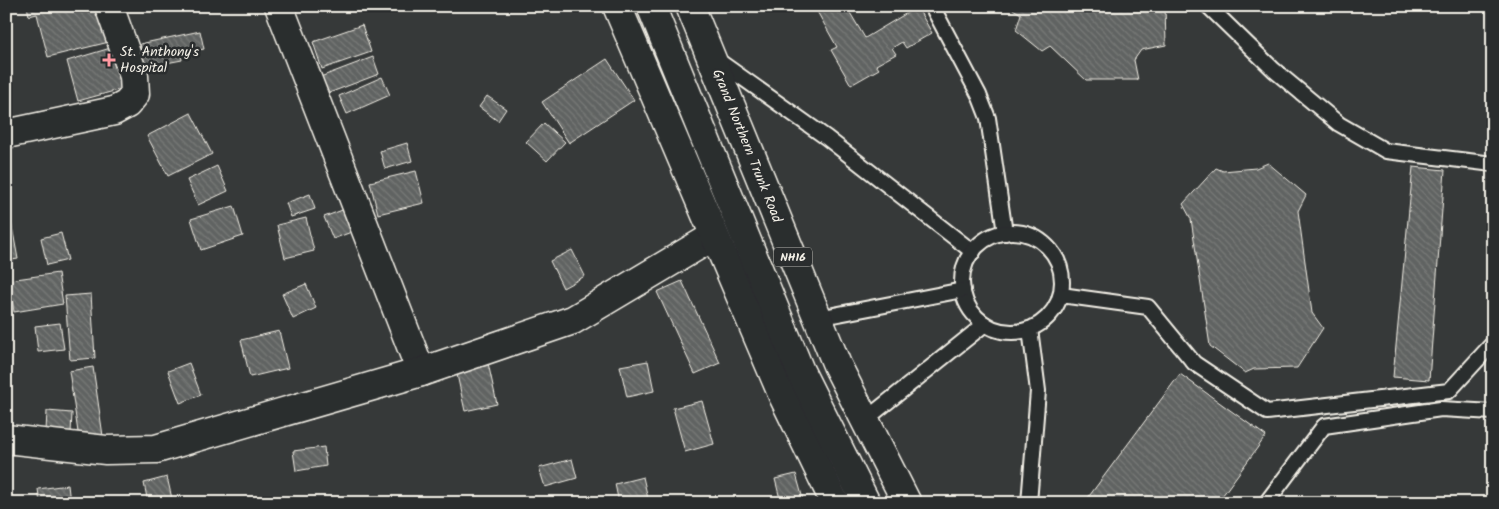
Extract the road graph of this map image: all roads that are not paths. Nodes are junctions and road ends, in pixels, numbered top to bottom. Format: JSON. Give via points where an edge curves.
{"nodes":[{"id":1,"x":109,"y":6,"type":"edge"},
{"id":2,"x":280,"y":6,"type":"edge"},
{"id":3,"x":617,"y":6,"type":"edge"},
{"id":4,"x":651,"y":6,"type":"edge"},
{"id":5,"x":690,"y":6,"type":"edge"},
{"id":6,"x":932,"y":6,"type":"edge"},
{"id":7,"x":1208,"y":6,"type":"edge"},
{"id":8,"x":709,"y":54,"type":"junction"},
{"id":9,"x":6,"y":134,"type":"edge"},
{"id":10,"x":1493,"y":164,"type":"edge"},
{"id":11,"x":1005,"y":233,"type":"junction"},
{"id":12,"x":714,"y":236,"type":"junction"},
{"id":13,"x":973,"y":252,"type":"junction"},
{"id":14,"x":963,"y":290,"type":"junction"},
{"id":15,"x":1061,"y":295,"type":"junction"},
{"id":16,"x":818,"y":318,"type":"junction"},
{"id":17,"x":985,"y":324,"type":"junction"},
{"id":18,"x":1030,"y":329,"type":"junction"},
{"id":19,"x":1493,"y":344,"type":"edge"},
{"id":20,"x":421,"y":372,"type":"junction"},
{"id":21,"x":1493,"y":412,"type":"edge"},
{"id":22,"x":865,"y":420,"type":"junction"},
{"id":23,"x":6,"y":439,"type":"edge"},
{"id":24,"x":835,"y":503,"type":"edge"},
{"id":25,"x":866,"y":503,"type":"edge"},
{"id":26,"x":907,"y":503,"type":"edge"},
{"id":27,"x":1029,"y":503,"type":"edge"},
{"id":28,"x":1266,"y":503,"type":"edge"}],
"edges":[{"from":1,"to":9,"type":"main road","via":[[134,76],[135,94],[127,104],[114,111]]},
{"from":2,"to":20,"type":"main road"},
{"from":3,"to":12,"type":"main road"},
{"from":4,"to":25,"type":"main road","number":"NH16","via":[[800,371]]},
{"from":5,"to":8,"type":"main road","name":"Grand Northern Trunk Road","number":"NH16"},
{"from":6,"to":11,"type":"lane","via":[[988,118]]},
{"from":7,"to":10,"type":"lane","via":[[1274,70],[1340,124],[1386,151]]},
{"from":8,"to":13,"type":"lane","via":[[827,138]]},
{"from":8,"to":16,"type":"main road","name":"Grand Northern Trunk Road","number":"NH16"},
{"from":11,"to":13,"type":"lane","via":[[987,240]]},
{"from":11,"to":15,"type":"lane","via":[[1021,233],[1049,249],[1062,278]]},
{"from":12,"to":20,"type":"main road","via":[[572,320]]},
{"from":12,"to":24,"type":"main road","via":[[783,396]]},
{"from":13,"to":14,"type":"lane","via":[[962,277]]},
{"from":14,"to":16,"type":"lane"},
{"from":14,"to":17,"type":"lane","via":[[967,304]]},
{"from":15,"to":18,"type":"lane","via":[[1044,321]]},
{"from":15,"to":19,"type":"lane","via":[[1148,307],[1194,363],[1268,412],[1449,391]]},
{"from":16,"to":22,"type":"main road","name":"Grand Northern Trunk Road","number":"NH16"},
{"from":17,"to":18,"type":"lane","via":[[1000,331]]},
{"from":17,"to":22,"type":"lane"},
{"from":18,"to":27,"type":"lane","via":[[1038,391]]},
{"from":20,"to":23,"type":"main road","via":[[156,449],[106,450]]},
{"from":21,"to":28,"type":"lane","via":[[1442,409],[1324,426]]},
{"from":22,"to":26,"type":"main road","name":"Grand Northern Trunk Road","number":"NH16"}]}
